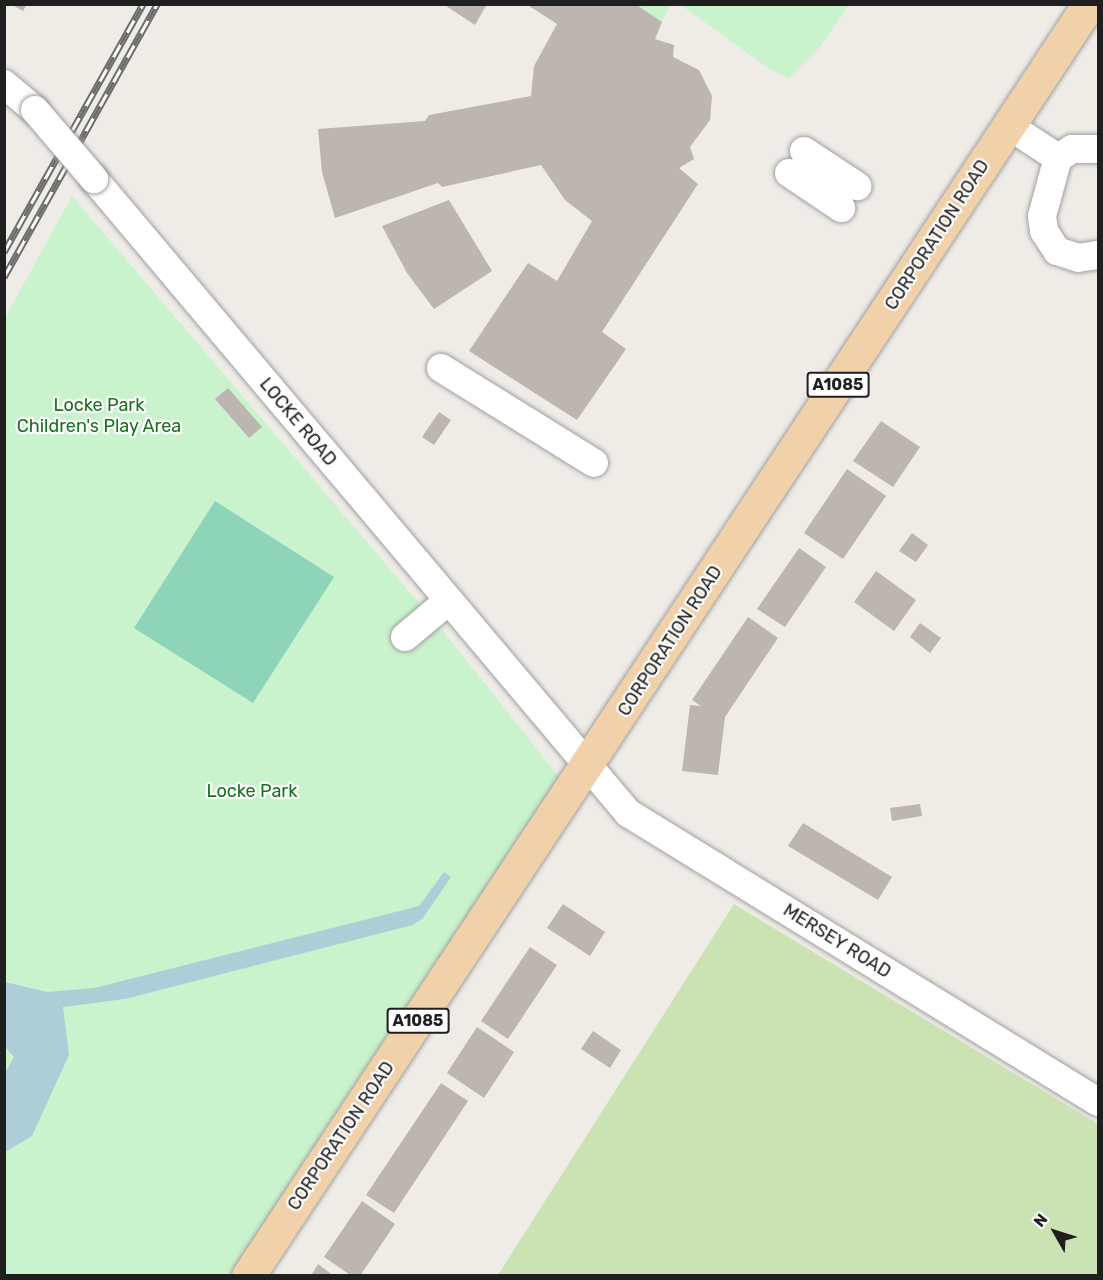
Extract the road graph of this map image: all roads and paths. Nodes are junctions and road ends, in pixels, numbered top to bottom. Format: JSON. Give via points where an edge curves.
{"nodes":[{"id":1,"x":1089,"y":4,"type":"edge"},
{"id":2,"x":4,"y":84,"type":"edge"},
{"id":3,"x":1009,"y":126,"type":"junction"},
{"id":4,"x":1098,"y":149,"type":"edge"},
{"id":5,"x":1058,"y":158,"type":"junction"},
{"id":6,"x":797,"y":162,"type":"dead end"},
{"id":7,"x":849,"y":197,"type":"dead end"},
{"id":8,"x":1098,"y":255,"type":"edge"},
{"id":9,"x":441,"y":368,"type":"dead end"},
{"id":10,"x":594,"y":463,"type":"dead end"},
{"id":11,"x":448,"y":601,"type":"junction"},
{"id":12,"x":405,"y":637,"type":"dead end"},
{"id":13,"x":587,"y":765,"type":"junction"},
{"id":14,"x":1098,"y":1102,"type":"edge"},
{"id":15,"x":248,"y":1275,"type":"edge"}],
"edges":[{"from":1,"to":3,"type":"main road","name":"CORPORATION ROAD","number":"A1085"},
{"from":2,"to":11,"type":"street","name":"LOCKE ROAD","bridge":true,"via":[[35,110]]},
{"from":3,"to":5,"type":"street"},
{"from":3,"to":13,"type":"main road","name":"CORPORATION ROAD","number":"A1085"},
{"from":4,"to":5,"type":"street","via":[[1072,148]]},
{"from":5,"to":8,"type":"street","via":[[1042,216],[1044,231],[1049,242],[1065,255]]},
{"from":6,"to":7,"type":"street"},
{"from":9,"to":10,"type":"street"},
{"from":11,"to":12,"type":"street"},
{"from":11,"to":13,"type":"street","name":"LOCKE ROAD"},
{"from":13,"to":14,"type":"street","name":"MERSEY ROAD","via":[[628,813]]},
{"from":13,"to":15,"type":"main road","name":"CORPORATION ROAD","number":"A1085"}]}
